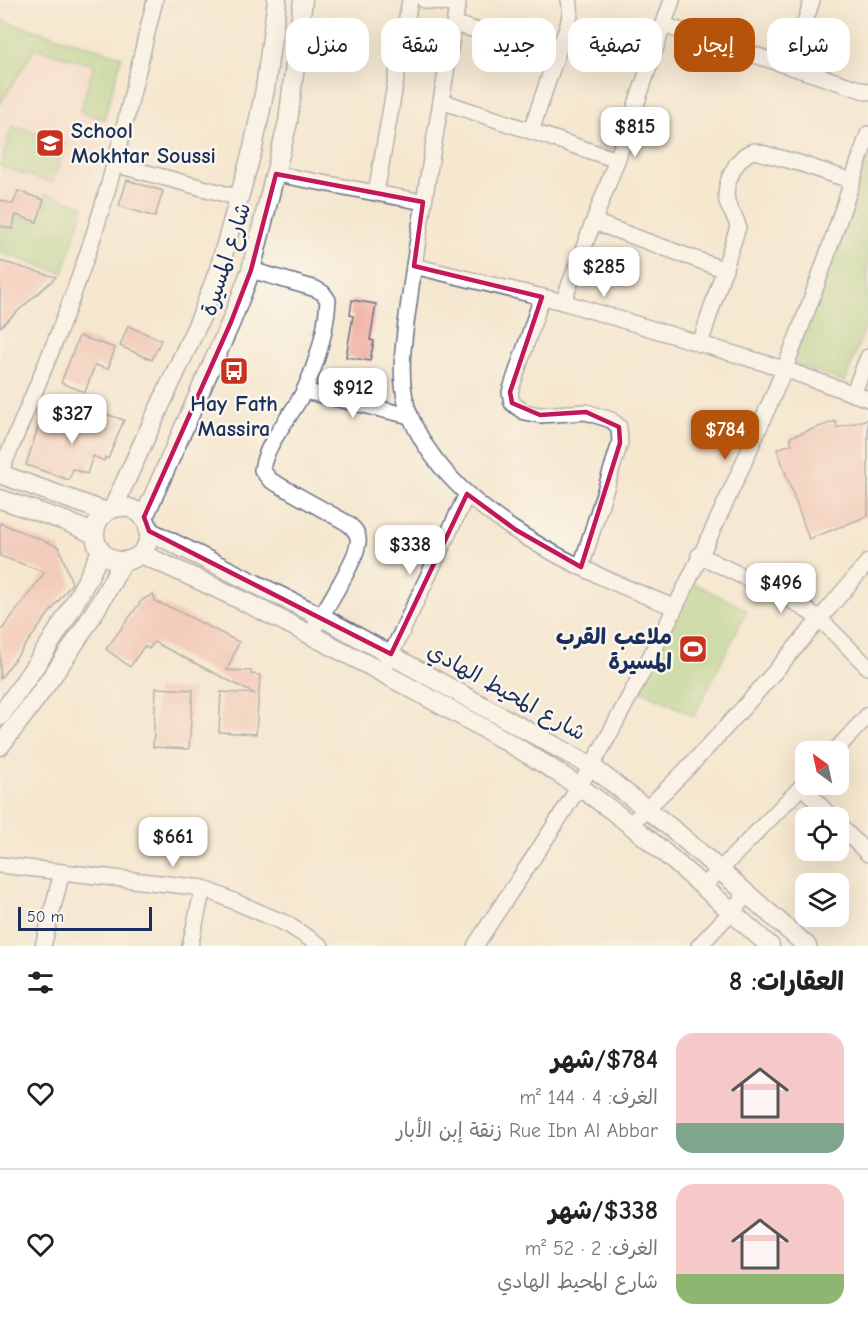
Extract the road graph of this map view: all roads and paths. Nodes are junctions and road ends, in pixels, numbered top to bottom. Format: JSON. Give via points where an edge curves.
{"nodes":[{"id":1,"x":155,"y":0,"type":"edge"},
{"id":2,"x":278,"y":0,"type":"edge"},
{"id":3,"x":303,"y":0,"type":"edge"},
{"id":4,"x":410,"y":0,"type":"edge"},
{"id":5,"x":424,"y":0,"type":"edge"},
{"id":6,"x":569,"y":0,"type":"edge"},
{"id":7,"x":672,"y":0,"type":"edge"},
{"id":8,"x":812,"y":0,"type":"edge"},
{"id":9,"x":458,"y":2,"type":"edge"},
{"id":10,"x":456,"y":18,"type":"edge"},
{"id":11,"x":806,"y":18,"type":"edge"},
{"id":12,"x":460,"y":25,"type":"edge"},
{"id":13,"x":663,"y":25,"type":"junction"},
{"id":14,"x":557,"y":54,"type":"junction"},
{"id":15,"x":767,"y":59,"type":"edge"},
{"id":16,"x":446,"y":72,"type":"edge"},
{"id":17,"x":806,"y":72,"type":"edge"},
{"id":18,"x":868,"y":92,"type":"edge"},
{"id":19,"x":441,"y":101,"type":"junction"},
{"id":20,"x":531,"y":131,"type":"junction"},
{"id":21,"x":868,"y":134,"type":"edge"},
{"id":22,"x":617,"y":160,"type":"junction"},
{"id":23,"x":114,"y":164,"type":"junction"},
{"id":24,"x":276,"y":174,"type":"junction"},
{"id":25,"x":852,"y":181,"type":"junction"},
{"id":26,"x":376,"y":193,"type":"junction"},
{"id":27,"x":240,"y":198,"type":"junction"},
{"id":28,"x":423,"y":202,"type":"junction"},
{"id":29,"x":594,"y":222,"type":"junction"},
{"id":30,"x":414,"y":266,"type":"junction"},
{"id":31,"x":251,"y":270,"type":"junction"},
{"id":32,"x":725,"y":270,"type":"junction"},
{"id":33,"x":542,"y":297,"type":"junction"},
{"id":34,"x":563,"y":302,"type":"junction"},
{"id":35,"x":700,"y":344,"type":"junction"},
{"id":36,"x":868,"y":357,"type":"edge"},
{"id":37,"x":784,"y":369,"type":"junction"},
{"id":38,"x":304,"y":391,"type":"junction"},
{"id":39,"x":861,"y":396,"type":"edge"},
{"id":40,"x":410,"y":416,"type":"junction"},
{"id":41,"x":0,"y":474,"type":"edge"},
{"id":42,"x":467,"y":494,"type":"junction"},
{"id":43,"x":0,"y":499,"type":"edge"},
{"id":44,"x":109,"y":510,"type":"junction"},
{"id":45,"x":146,"y":524,"type":"junction"},
{"id":46,"x":94,"y":534,"type":"junction"},
{"id":47,"x":101,"y":551,"type":"junction"},
{"id":48,"x":141,"y":554,"type":"junction"},
{"id":49,"x":699,"y":555,"type":"junction"},
{"id":50,"x":123,"y":561,"type":"junction"},
{"id":51,"x":868,"y":562,"type":"edge"},
{"id":52,"x":581,"y":567,"type":"junction"},
{"id":53,"x":674,"y":607,"type":"junction"},
{"id":54,"x":321,"y":616,"type":"junction"},
{"id":55,"x":820,"y":619,"type":"junction"},
{"id":56,"x":311,"y":634,"type":"junction"},
{"id":57,"x":391,"y":654,"type":"junction"},
{"id":58,"x":868,"y":667,"type":"edge"},
{"id":59,"x":382,"y":672,"type":"junction"},
{"id":60,"x":0,"y":716,"type":"edge"},
{"id":61,"x":868,"y":716,"type":"edge"},
{"id":62,"x":844,"y":741,"type":"edge"},
{"id":63,"x":0,"y":746,"type":"edge"},
{"id":64,"x":591,"y":766,"type":"junction"},
{"id":65,"x":579,"y":786,"type":"junction"},
{"id":66,"x":795,"y":793,"type":"edge"},
{"id":67,"x":813,"y":795,"type":"edge"},
{"id":68,"x":823,"y":807,"type":"edge"},
{"id":69,"x":647,"y":808,"type":"junction"},
{"id":70,"x":629,"y":825,"type":"junction"},
{"id":71,"x":849,"y":835,"type":"edge"},
{"id":72,"x":868,"y":854,"type":"edge"},
{"id":73,"x":0,"y":865,"type":"edge"},
{"id":74,"x":718,"y":870,"type":"junction"},
{"id":75,"x":62,"y":872,"type":"junction"},
{"id":76,"x":704,"y":886,"type":"junction"},
{"id":77,"x":203,"y":888,"type":"junction"},
{"id":78,"x":747,"y":895,"type":"junction"},
{"id":79,"x":730,"y":912,"type":"junction"},
{"id":80,"x":43,"y":946,"type":"edge"},
{"id":81,"x":190,"y":946,"type":"edge"},
{"id":82,"x":321,"y":946,"type":"edge"},
{"id":83,"x":475,"y":946,"type":"edge"},
{"id":84,"x":699,"y":946,"type":"edge"},
{"id":85,"x":770,"y":946,"type":"edge"},
{"id":86,"x":807,"y":946,"type":"edge"}],
"edges":[{"from":1,"to":23,"type":"street"},
{"from":2,"to":27,"type":"street","name":"شارع المسيرة","via":[[265,89]]},
{"from":3,"to":24,"type":"street","name":"شارع المسيرة","via":[[288,122]]},
{"from":4,"to":26,"type":"street"},
{"from":5,"to":9,"type":"street"},
{"from":6,"to":14,"type":"street","via":[[572,7]]},
{"from":7,"to":13,"type":"street"},
{"from":8,"to":11,"type":"street"},
{"from":9,"to":10,"type":"street"},
{"from":12,"to":14,"type":"street"},
{"from":13,"to":15,"type":"street"},
{"from":13,"to":22,"type":"street"},
{"from":14,"to":20,"type":"street"},
{"from":16,"to":19,"type":"street"},
{"from":17,"to":18,"type":"street"},
{"from":19,"to":20,"type":"street"},
{"from":19,"to":28,"type":"street"},
{"from":20,"to":22,"type":"street"},
{"from":21,"to":25,"type":"street"},
{"from":22,"to":29,"type":"street"},
{"from":23,"to":27,"type":"street"},
{"from":23,"to":41,"type":"street","via":[[59,332]]},
{"from":24,"to":26,"type":"street"},
{"from":24,"to":31,"type":"street","name":"شارع المسيرة"},
{"from":25,"to":32,"type":"street","via":[[768,154],[747,153],[735,166],[726,197],[738,227]]},
{"from":25,"to":37,"type":"street"},
{"from":26,"to":28,"type":"street"},
{"from":27,"to":44,"type":"street","name":"شارع المسيرة","via":[[201,317]]},
{"from":28,"to":30,"type":"street"},
{"from":29,"to":32,"type":"street"},
{"from":29,"to":34,"type":"street"},
{"from":30,"to":33,"type":"street"},
{"from":30,"to":40,"type":"street","via":[[403,359]]},
{"from":31,"to":38,"type":"street","via":[[316,289],[326,296],[320,345]]},
{"from":31,"to":45,"type":"street","name":"شارع المسيرة","via":[[156,485]]},
{"from":32,"to":35,"type":"street"},
{"from":33,"to":34,"type":"street"},
{"from":33,"to":52,"type":"street","via":[[510,392],[512,403],[524,412],[540,415],[586,412],[611,420],[619,427],[620,443]]},
{"from":34,"to":35,"type":"street"},
{"from":35,"to":37,"type":"street"},
{"from":36,"to":39,"type":"street"},
{"from":37,"to":39,"type":"street"},
{"from":37,"to":49,"type":"street"},
{"from":38,"to":40,"type":"street"},
{"from":38,"to":54,"type":"street","via":[[269,450],[262,470],[270,480],[356,531],[357,549]]},
{"from":40,"to":42,"type":"street","via":[[434,456]]},
{"from":41,"to":44,"type":"street"},
{"from":42,"to":52,"type":"street","via":[[498,519]]},
{"from":42,"to":57,"type":"street"},
{"from":43,"to":46,"type":"street"},
{"from":44,"to":45,"type":"street","via":[[130,508]]},
{"from":44,"to":46,"type":"street","via":[[96,524]]},
{"from":45,"to":48,"type":"street","via":[[147,543]]},
{"from":45,"to":54,"type":"street","name":"شارع المحيط الهادي"},
{"from":46,"to":47,"type":"street"},
{"from":47,"to":50,"type":"street","via":[[111,559]]},
{"from":47,"to":60,"type":"street","via":[[70,614]]},
{"from":48,"to":50,"type":"street"},
{"from":48,"to":56,"type":"street","name":"شارع المحيط الهادي"},
{"from":49,"to":53,"type":"street"},
{"from":49,"to":55,"type":"street","via":[[791,600]]},
{"from":50,"to":63,"type":"street","via":[[62,663]]},
{"from":51,"to":55,"type":"street"},
{"from":52,"to":53,"type":"street"},
{"from":53,"to":64,"type":"street"},
{"from":54,"to":56,"type":"street"},
{"from":54,"to":57,"type":"street","name":"شارع المحيط الهادي"},
{"from":55,"to":58,"type":"street"},
{"from":55,"to":69,"type":"street","via":[[748,703]]},
{"from":56,"to":59,"type":"street","name":"شارع المحيط الهادي"},
{"from":57,"to":59,"type":"street"},
{"from":57,"to":64,"type":"street","name":"شارع المحيط الهادي"},
{"from":59,"to":65,"type":"street","name":"شارع المحيط الهادي"},
{"from":61,"to":62,"type":"street"},
{"from":64,"to":65,"type":"street"},
{"from":64,"to":69,"type":"street","name":"شارع المحيط الهادي"},
{"from":65,"to":70,"type":"street","name":"شارع المحيط الهادي"},
{"from":65,"to":83,"type":"street"},
{"from":66,"to":74,"type":"street"},
{"from":67,"to":68,"type":"street"},
{"from":69,"to":70,"type":"street"},
{"from":69,"to":74,"type":"street","name":"شارع المحيط الهادي"},
{"from":70,"to":76,"type":"street","name":"شارع المحيط الهادي"},
{"from":71,"to":72,"type":"street"},
{"from":73,"to":75,"type":"street"},
{"from":74,"to":76,"type":"street"},
{"from":74,"to":78,"type":"street","name":"شارع المحيط الهادي"},
{"from":75,"to":77,"type":"street"},
{"from":75,"to":80,"type":"street"},
{"from":76,"to":79,"type":"street","name":"شارع المحيط الهادي"},
{"from":77,"to":81,"type":"street"},
{"from":77,"to":82,"type":"street","via":[[287,924]]},
{"from":78,"to":79,"type":"street"},
{"from":78,"to":86,"type":"street","name":"شارع المحيط الهادي"},
{"from":79,"to":84,"type":"street"},
{"from":79,"to":85,"type":"street","name":"شارع المحيط الهادي"}]}
